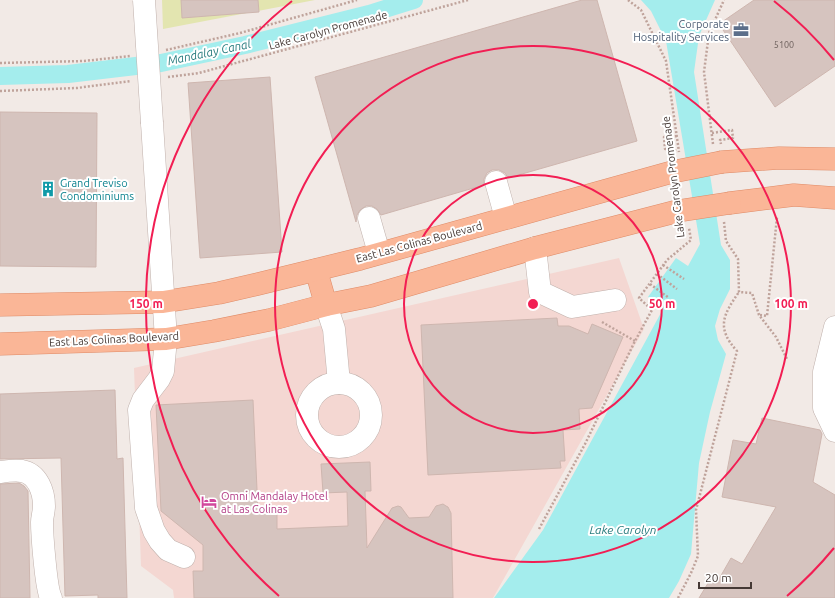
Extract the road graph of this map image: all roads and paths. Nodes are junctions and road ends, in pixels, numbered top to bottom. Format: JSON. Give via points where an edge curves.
{"nodes":[{"id":1,"x":144,"y":0,"type":"edge"},
{"id":2,"x":357,"y":0,"type":"edge"},
{"id":3,"x":468,"y":0,"type":"edge"},
{"id":4,"x":628,"y":0,"type":"edge"},
{"id":5,"x":164,"y":51,"type":"dead end"},
{"id":6,"x":135,"y":55,"type":"dead end"},
{"id":7,"x":0,"y":63,"type":"edge"},
{"id":8,"x":160,"y":78,"type":"dead end"},
{"id":9,"x":138,"y":81,"type":"dead end"},
{"id":10,"x":0,"y":91,"type":"edge"},
{"id":11,"x":712,"y":133,"type":"dead end"},
{"id":12,"x":677,"y":136,"type":"junction"},
{"id":13,"x":722,"y":155,"type":"junction"},
{"id":14,"x":835,"y":159,"type":"edge"},
{"id":15,"x":676,"y":161,"type":"junction"},
{"id":16,"x":496,"y":182,"type":"dead end"},
{"id":17,"x":835,"y":198,"type":"edge"},
{"id":18,"x":777,"y":212,"type":"dead end"},
{"id":19,"x":369,"y":218,"type":"dead end"},
{"id":20,"x":506,"y":218,"type":"junction"},
{"id":21,"x":683,"y":218,"type":"junction"},
{"id":22,"x":534,"y":248,"type":"junction"},
{"id":23,"x":379,"y":253,"type":"junction"},
{"id":24,"x":663,"y":265,"type":"junction"},
{"id":25,"x":316,"y":270,"type":"junction"},
{"id":26,"x":657,"y":274,"type":"junction"},
{"id":27,"x":684,"y":279,"type":"dead end"},
{"id":28,"x":650,"y":284,"type":"junction"},
{"id":29,"x":677,"y":289,"type":"dead end"},
{"id":30,"x":739,"y":292,"type":"dead end"},
{"id":31,"x":670,"y":298,"type":"dead end"},
{"id":32,"x":615,"y":300,"type":"dead end"},
{"id":33,"x":163,"y":302,"type":"junction"},
{"id":34,"x":326,"y":305,"type":"junction"},
{"id":35,"x":0,"y":306,"type":"edge"},
{"id":36,"x":759,"y":315,"type":"dead end"},
{"id":37,"x":835,"y":327,"type":"edge"},
{"id":38,"x":617,"y":330,"type":"dead end"},
{"id":39,"x":166,"y":338,"type":"junction"},
{"id":40,"x":634,"y":341,"type":"junction"},
{"id":41,"x":0,"y":344,"type":"edge"},
{"id":42,"x":339,"y":383,"type":"dead end"},
{"id":43,"x":835,"y":431,"type":"edge"},
{"id":44,"x":0,"y":472,"type":"edge"},
{"id":45,"x":539,"y":529,"type":"dead end"},
{"id":46,"x":184,"y":556,"type":"dead end"},
{"id":47,"x":51,"y":598,"type":"edge"},
{"id":48,"x":678,"y":598,"type":"edge"}],
"edges":[{"from":1,"to":33,"type":"street","bridge":true},
{"from":2,"to":5,"type":"path","name":"Lake Carolyn Promenade","via":[[240,34]]},
{"from":3,"to":8,"type":"path","name":"Lake Carolyn Promenade","via":[[198,73]]},
{"from":4,"to":12,"type":"path","name":"Lake Carolyn Promenade","via":[[641,10],[666,61]]},
{"from":6,"to":7,"type":"path","via":[[84,61]]},
{"from":9,"to":10,"type":"path","via":[[77,88]]},
{"from":11,"to":13,"type":"path","via":[[732,130],[733,138],[720,140]]},
{"from":12,"to":15,"type":"path","name":"Lake Carolyn Promenade"},
{"from":12,"to":15,"type":"path","via":[[664,137],[665,149],[675,148]]},
{"from":13,"to":14,"type":"main road","name":"East Las Colinas Boulevard"},
{"from":13,"to":15,"type":"main road","name":"East Las Colinas Boulevard","bridge":true},
{"from":15,"to":20,"type":"main road","name":"East Las Colinas Boulevard"},
{"from":16,"to":20,"type":"street"},
{"from":17,"to":21,"type":"main road","name":"East Las Colinas Boulevard","bridge":true,"via":[[794,195],[730,203]]},
{"from":18,"to":36,"type":"path","via":[[767,316]]},
{"from":19,"to":23,"type":"street"},
{"from":20,"to":23,"type":"main road","name":"East Las Colinas Boulevard"},
{"from":21,"to":22,"type":"main road","name":"East Las Colinas Boulevard"},
{"from":21,"to":24,"type":"path","name":"Lake Carolyn Promenade","via":[[691,240]]},
{"from":22,"to":32,"type":"street","via":[[540,292],[572,307]]},
{"from":22,"to":34,"type":"main road","name":"East Las Colinas Boulevard","via":[[371,296]]},
{"from":23,"to":25,"type":"main road","name":"East Las Colinas Boulevard"},
{"from":24,"to":26,"type":"path","name":"Lake Carolyn Promenade"},
{"from":24,"to":27,"type":"path"},
{"from":25,"to":33,"type":"main road","name":"East Las Colinas Boulevard","via":[[219,293]]},
{"from":25,"to":34,"type":"main road"},
{"from":26,"to":28,"type":"path","name":"Lake Carolyn Promenade"},
{"from":26,"to":29,"type":"path"},
{"from":28,"to":31,"type":"path"},
{"from":28,"to":40,"type":"path","name":"Lake Carolyn Promenade","via":[[639,298],[652,310]]},
{"from":30,"to":48,"type":"path","via":[[724,317],[724,333],[737,351],[696,510],[698,556]]},
{"from":33,"to":35,"type":"main road","name":"East Las Colinas Boulevard"},
{"from":33,"to":39,"type":"street"},
{"from":34,"to":39,"type":"main road","name":"East Las Colinas Boulevard","via":[[269,320]]},
{"from":34,"to":42,"type":"street","via":[[334,329]]},
{"from":37,"to":43,"type":"street","via":[[824,372],[824,408]]},
{"from":38,"to":40,"type":"path"},
{"from":39,"to":41,"type":"main road","name":"East Las Colinas Boulevard"},
{"from":39,"to":46,"type":"street","via":[[163,371],[139,410],[146,508],[160,541],[168,550]]},
{"from":40,"to":45,"type":"path","name":"Lake Carolyn Promenade","via":[[585,444]]},
{"from":44,"to":47,"type":"street","via":[[29,473],[41,488],[44,498],[42,522],[46,568]]}]}
